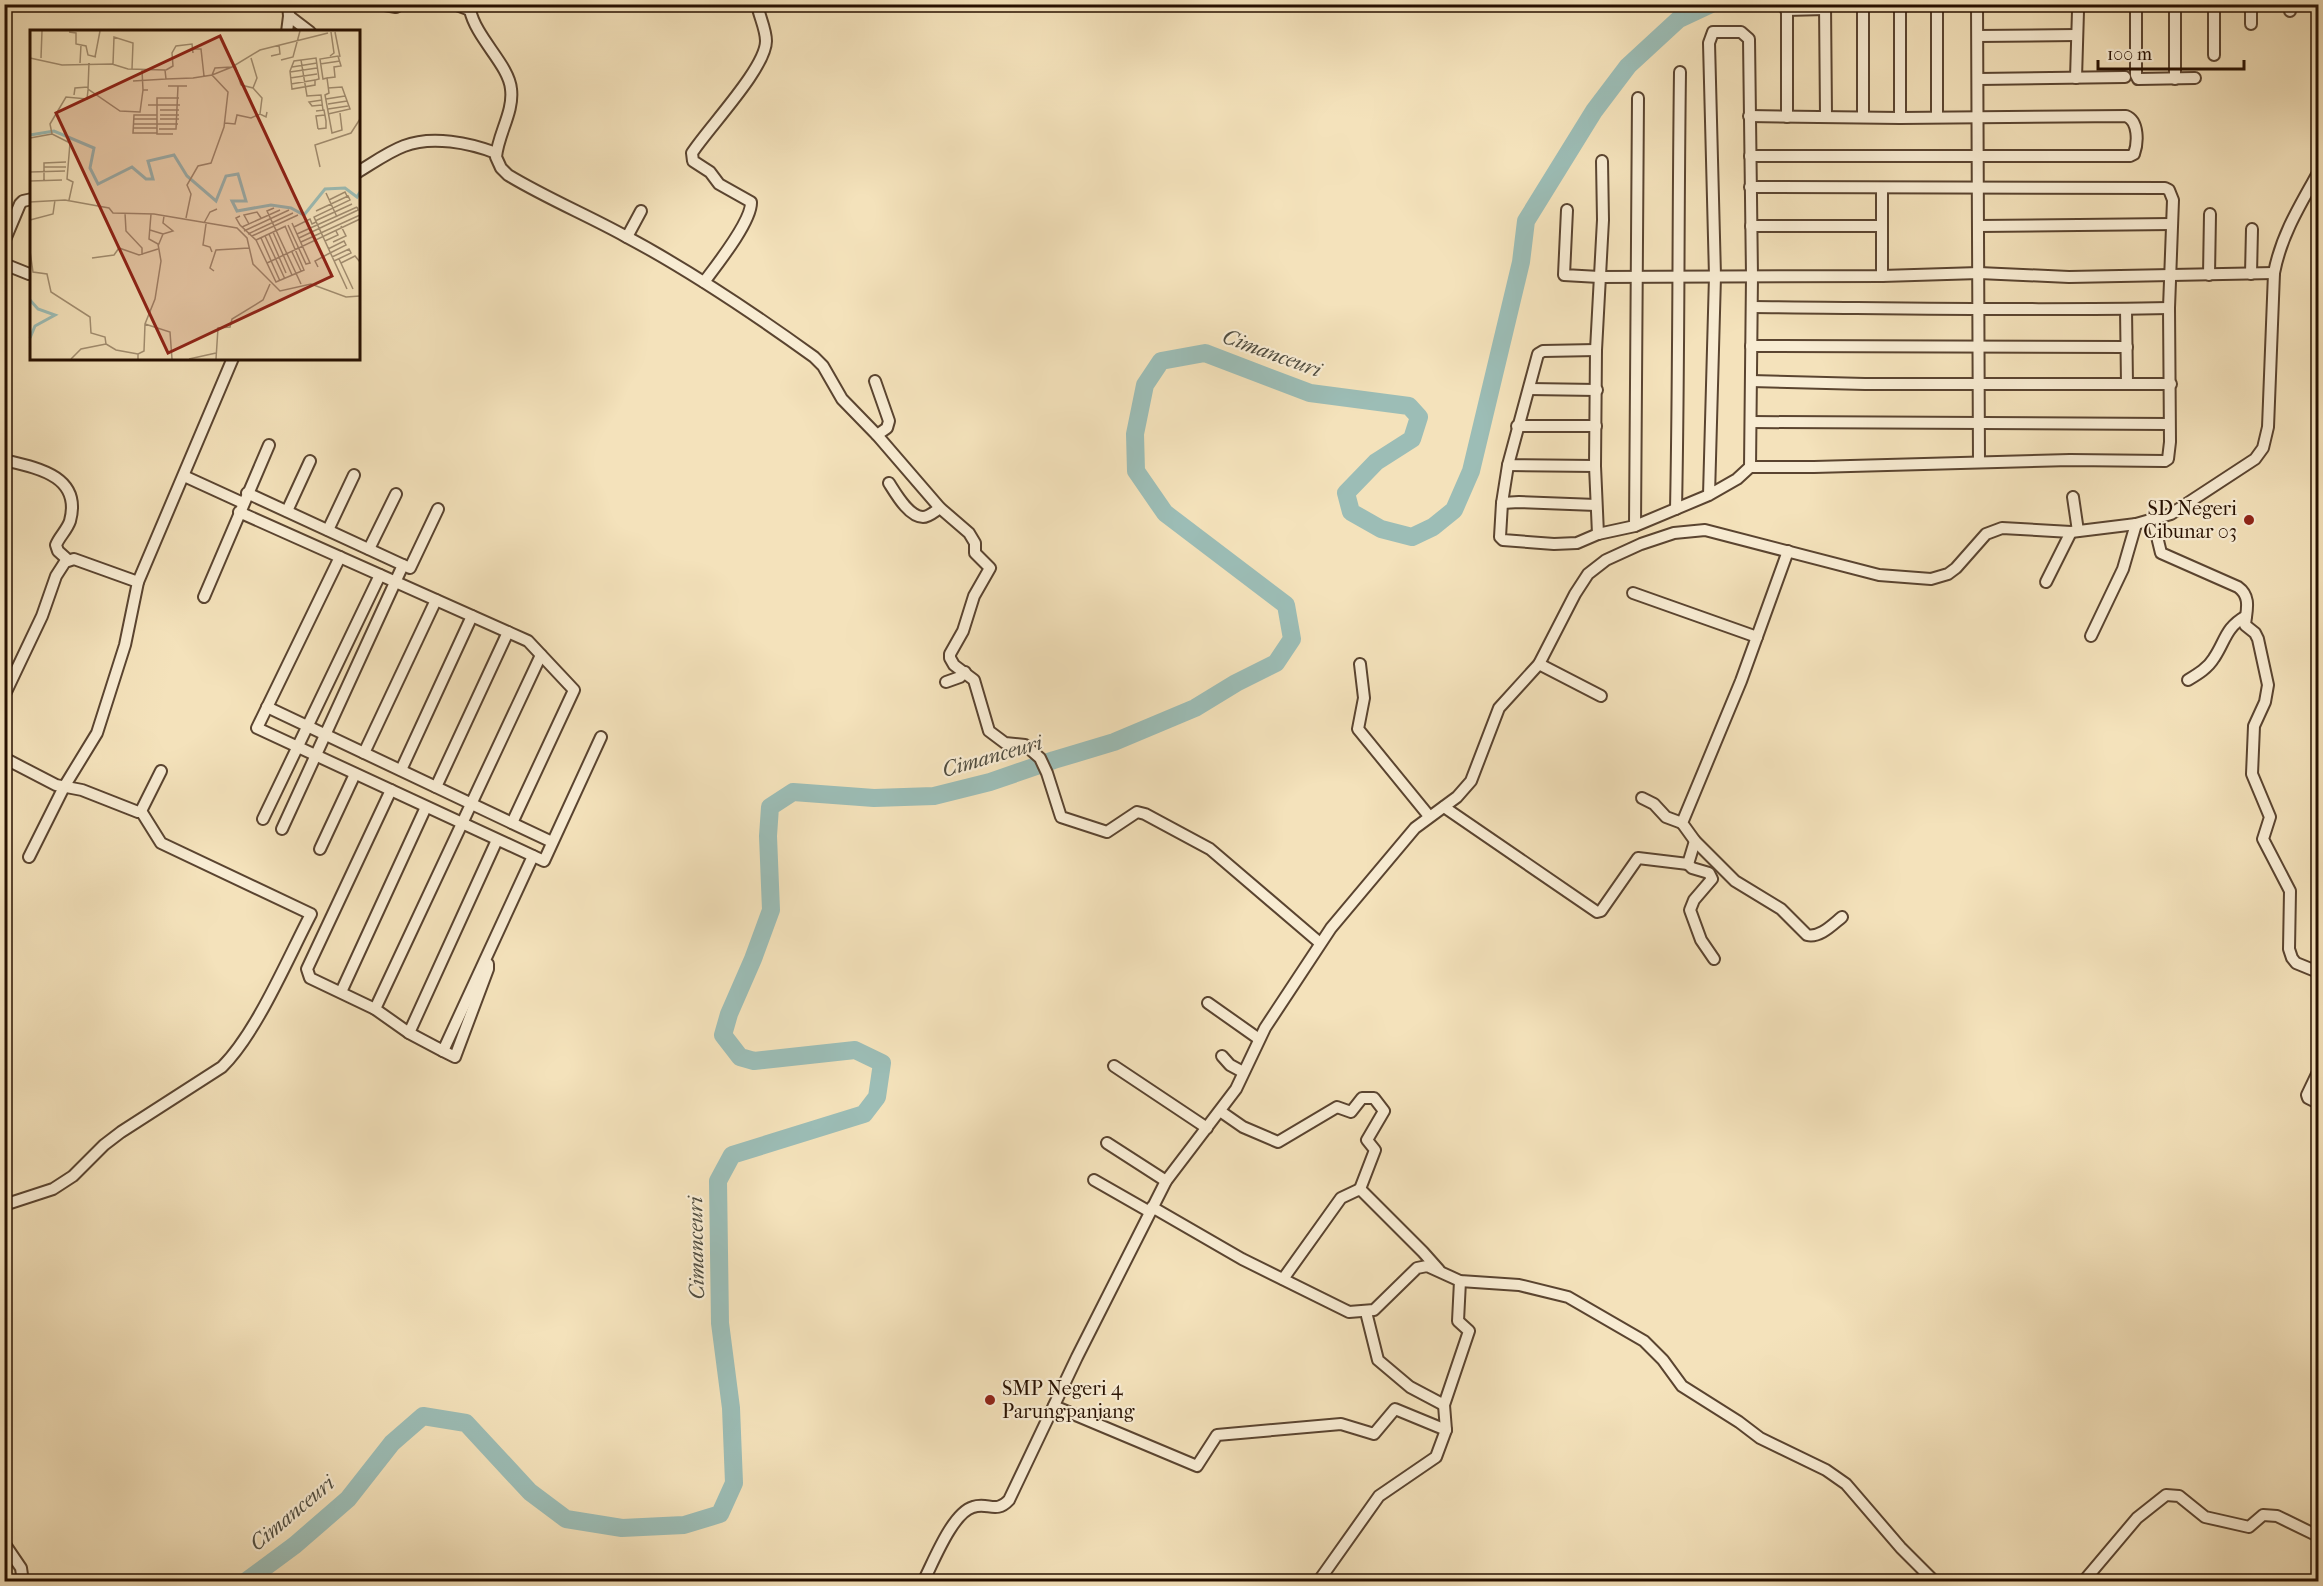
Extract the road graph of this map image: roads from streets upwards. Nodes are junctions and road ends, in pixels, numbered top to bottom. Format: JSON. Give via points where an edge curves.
{"nodes":[{"id":1,"x":288,"y":4,"type":"edge"},
{"id":2,"x":379,"y":4,"type":"edge"},
{"id":3,"x":401,"y":4,"type":"edge"},
{"id":4,"x":454,"y":4,"type":"edge"},
{"id":5,"x":757,"y":4,"type":"edge"},
{"id":6,"x":1863,"y":4,"type":"edge"},
{"id":7,"x":1900,"y":4,"type":"edge"},
{"id":8,"x":1937,"y":4,"type":"edge"},
{"id":9,"x":1977,"y":4,"type":"edge"},
{"id":10,"x":2136,"y":4,"type":"edge"},
{"id":11,"x":2175,"y":4,"type":"edge"},
{"id":12,"x":2214,"y":4,"type":"edge"},
{"id":13,"x":2251,"y":4,"type":"edge"},
{"id":14,"x":473,"y":7,"type":"edge"},
{"id":15,"x":1786,"y":7,"type":"edge"},
{"id":16,"x":1825,"y":7,"type":"edge"},
{"id":17,"x":2079,"y":11,"type":"dead end"},
{"id":18,"x":289,"y":16,"type":"junction"},
{"id":19,"x":2251,"y":24,"type":"dead end"},
{"id":20,"x":287,"y":30,"type":"edge"},
{"id":21,"x":307,"y":30,"type":"edge"},
{"id":22,"x":2077,"y":35,"type":"junction"},
{"id":23,"x":1978,"y":36,"type":"junction"},
{"id":24,"x":2214,"y":55,"type":"dead end"},
{"id":25,"x":1680,"y":72,"type":"dead end"},
{"id":26,"x":2125,"y":77,"type":"dead end"},
{"id":27,"x":2076,"y":78,"type":"junction"},
{"id":28,"x":2195,"y":78,"type":"dead end"},
{"id":29,"x":1978,"y":79,"type":"junction"},
{"id":30,"x":2175,"y":79,"type":"junction"},
{"id":31,"x":1638,"y":98,"type":"dead end"},
{"id":32,"x":1749,"y":116,"type":"junction"},
{"id":33,"x":1826,"y":116,"type":"junction"},
{"id":34,"x":1787,"y":117,"type":"junction"},
{"id":35,"x":1863,"y":117,"type":"junction"},
{"id":36,"x":1937,"y":117,"type":"junction"},
{"id":37,"x":1978,"y":117,"type":"junction"},
{"id":38,"x":1900,"y":118,"type":"junction"},
{"id":39,"x":496,"y":153,"type":"junction"},
{"id":40,"x":1979,"y":155,"type":"junction"},
{"id":41,"x":1750,"y":156,"type":"junction"},
{"id":42,"x":1602,"y":161,"type":"dead end"},
{"id":43,"x":360,"y":171,"type":"edge"},
{"id":44,"x":2319,"y":173,"type":"edge"},
{"id":45,"x":1750,"y":187,"type":"junction"},
{"id":46,"x":1882,"y":188,"type":"junction"},
{"id":47,"x":1979,"y":188,"type":"junction"},
{"id":48,"x":30,"y":199,"type":"edge"},
{"id":49,"x":1566,"y":210,"type":"dead end"},
{"id":50,"x":641,"y":211,"type":"dead end"},
{"id":51,"x":2210,"y":214,"type":"dead end"},
{"id":52,"x":2172,"y":224,"type":"junction"},
{"id":53,"x":1751,"y":225,"type":"junction"},
{"id":54,"x":1882,"y":226,"type":"junction"},
{"id":55,"x":1979,"y":226,"type":"junction"},
{"id":56,"x":2252,"y":229,"type":"dead end"},
{"id":57,"x":627,"y":237,"type":"junction"},
{"id":58,"x":4,"y":242,"type":"edge"},
{"id":59,"x":4,"y":264,"type":"edge"},
{"id":60,"x":1978,"y":273,"type":"junction"},
{"id":61,"x":2274,"y":273,"type":"junction"},
{"id":62,"x":29,"y":274,"type":"dead end"},
{"id":63,"x":2171,"y":274,"type":"junction"},
{"id":64,"x":2252,"y":274,"type":"junction"},
{"id":65,"x":2209,"y":275,"type":"junction"},
{"id":66,"x":1635,"y":276,"type":"junction"},
{"id":67,"x":1677,"y":276,"type":"junction"},
{"id":68,"x":1715,"y":276,"type":"junction"},
{"id":69,"x":1752,"y":276,"type":"junction"},
{"id":70,"x":1882,"y":276,"type":"junction"},
{"id":71,"x":1599,"y":277,"type":"junction"},
{"id":72,"x":704,"y":282,"type":"junction"},
{"id":73,"x":1752,"y":307,"type":"junction"},
{"id":74,"x":2169,"y":308,"type":"junction"},
{"id":75,"x":2126,"y":309,"type":"junction"},
{"id":76,"x":1978,"y":310,"type":"junction"},
{"id":77,"x":1751,"y":346,"type":"junction"},
{"id":78,"x":1977,"y":346,"type":"junction"},
{"id":79,"x":2127,"y":347,"type":"junction"},
{"id":80,"x":1596,"y":350,"type":"junction"},
{"id":81,"x":232,"y":360,"type":"edge"},
{"id":82,"x":875,"y":381,"type":"dead end"},
{"id":83,"x":1751,"y":381,"type":"junction"},
{"id":84,"x":1979,"y":384,"type":"junction"},
{"id":85,"x":2127,"y":384,"type":"junction"},
{"id":86,"x":2170,"y":384,"type":"junction"},
{"id":87,"x":1529,"y":389,"type":"junction"},
{"id":88,"x":1596,"y":390,"type":"junction"},
{"id":89,"x":1752,"y":422,"type":"junction"},
{"id":90,"x":1979,"y":422,"type":"junction"},
{"id":91,"x":2169,"y":423,"type":"junction"},
{"id":92,"x":1517,"y":426,"type":"junction"},
{"id":93,"x":1596,"y":426,"type":"junction"},
{"id":94,"x":877,"y":435,"type":"junction"},
{"id":95,"x":269,"y":445,"type":"dead end"},
{"id":96,"x":4,"y":460,"type":"edge"},
{"id":97,"x":310,"y":461,"type":"dead end"},
{"id":98,"x":1979,"y":462,"type":"junction"},
{"id":99,"x":1508,"y":465,"type":"junction"},
{"id":100,"x":1595,"y":466,"type":"junction"},
{"id":101,"x":1750,"y":467,"type":"junction"},
{"id":102,"x":354,"y":475,"type":"dead end"},
{"id":103,"x":183,"y":476,"type":"junction"},
{"id":104,"x":889,"y":483,"type":"dead end"},
{"id":105,"x":396,"y":494,"type":"dead end"},
{"id":106,"x":1709,"y":495,"type":"junction"},
{"id":107,"x":2073,"y":497,"type":"dead end"},
{"id":108,"x":243,"y":503,"type":"junction"},
{"id":109,"x":1502,"y":503,"type":"junction"},
{"id":110,"x":1596,"y":505,"type":"junction"},
{"id":111,"x":940,"y":508,"type":"junction"},
{"id":112,"x":438,"y":509,"type":"dead end"},
{"id":113,"x":1676,"y":509,"type":"junction"},
{"id":114,"x":287,"y":511,"type":"junction"},
{"id":115,"x":2153,"y":520,"type":"junction"},
{"id":116,"x":2136,"y":524,"type":"junction"},
{"id":117,"x":1635,"y":526,"type":"junction"},
{"id":118,"x":328,"y":530,"type":"junction"},
{"id":119,"x":2074,"y":532,"type":"junction"},
{"id":120,"x":1598,"y":534,"type":"junction"},
{"id":121,"x":369,"y":549,"type":"junction"},
{"id":122,"x":1788,"y":550,"type":"junction"},
{"id":123,"x":340,"y":557,"type":"junction"},
{"id":124,"x":68,"y":560,"type":"junction"},
{"id":125,"x":403,"y":565,"type":"junction"},
{"id":126,"x":380,"y":575,"type":"junction"},
{"id":127,"x":138,"y":582,"type":"junction"},
{"id":128,"x":396,"y":582,"type":"junction"},
{"id":129,"x":2046,"y":582,"type":"dead end"},
{"id":130,"x":1633,"y":593,"type":"dead end"},
{"id":131,"x":204,"y":597,"type":"dead end"},
{"id":132,"x":436,"y":600,"type":"junction"},
{"id":133,"x":472,"y":616,"type":"junction"},
{"id":134,"x":2246,"y":616,"type":"junction"},
{"id":135,"x":508,"y":632,"type":"junction"},
{"id":136,"x":2091,"y":636,"type":"dead end"},
{"id":137,"x":1756,"y":637,"type":"junction"},
{"id":138,"x":541,"y":655,"type":"junction"},
{"id":139,"x":1360,"y":664,"type":"dead end"},
{"id":140,"x":1539,"y":664,"type":"junction"},
{"id":141,"x":965,"y":672,"type":"junction"},
{"id":142,"x":2188,"y":681,"type":"dead end"},
{"id":143,"x":946,"y":682,"type":"dead end"},
{"id":144,"x":4,"y":696,"type":"edge"},
{"id":145,"x":1601,"y":696,"type":"dead end"},
{"id":146,"x":267,"y":707,"type":"junction"},
{"id":147,"x":307,"y":726,"type":"junction"},
{"id":148,"x":326,"y":735,"type":"junction"},
{"id":149,"x":602,"y":736,"type":"dead end"},
{"id":150,"x":297,"y":747,"type":"junction"},
{"id":151,"x":364,"y":753,"type":"junction"},
{"id":152,"x":316,"y":755,"type":"junction"},
{"id":153,"x":4,"y":758,"type":"edge"},
{"id":154,"x":401,"y":770,"type":"junction"},
{"id":155,"x":161,"y":771,"type":"dead end"},
{"id":156,"x":356,"y":774,"type":"junction"},
{"id":157,"x":64,"y":787,"type":"junction"},
{"id":158,"x":436,"y":787,"type":"junction"},
{"id":159,"x":392,"y":790,"type":"junction"},
{"id":160,"x":1642,"y":798,"type":"dead end"},
{"id":161,"x":471,"y":803,"type":"junction"},
{"id":162,"x":426,"y":807,"type":"junction"},
{"id":163,"x":1444,"y":807,"type":"junction"},
{"id":164,"x":141,"y":811,"type":"junction"},
{"id":165,"x":1429,"y":816,"type":"junction"},
{"id":166,"x":263,"y":819,"type":"dead end"},
{"id":167,"x":512,"y":823,"type":"junction"},
{"id":168,"x":1682,"y":823,"type":"junction"},
{"id":169,"x":463,"y":824,"type":"junction"},
{"id":170,"x":282,"y":830,"type":"dead end"},
{"id":171,"x":497,"y":840,"type":"junction"},
{"id":172,"x":1695,"y":841,"type":"junction"},
{"id":173,"x":552,"y":842,"type":"junction"},
{"id":174,"x":320,"y":849,"type":"dead end"},
{"id":175,"x":533,"y":856,"type":"junction"},
{"id":176,"x":29,"y":857,"type":"dead end"},
{"id":177,"x":1688,"y":864,"type":"junction"},
{"id":178,"x":1842,"y":917,"type":"dead end"},
{"id":179,"x":1320,"y":944,"type":"junction"},
{"id":180,"x":1714,"y":959,"type":"dead end"},
{"id":181,"x":2319,"y":972,"type":"edge"},
{"id":182,"x":340,"y":992,"type":"junction"},
{"id":183,"x":1208,"y":1003,"type":"dead end"},
{"id":184,"x":375,"y":1009,"type":"junction"},
{"id":185,"x":409,"y":1033,"type":"junction"},
{"id":186,"x":1259,"y":1039,"type":"junction"},
{"id":187,"x":1222,"y":1056,"type":"dead end"},
{"id":188,"x":1114,"y":1066,"type":"dead end"},
{"id":189,"x":1244,"y":1072,"type":"junction"},
{"id":190,"x":2319,"y":1072,"type":"edge"},
{"id":191,"x":2319,"y":1103,"type":"edge"},
{"id":192,"x":1220,"y":1111,"type":"junction"},
{"id":193,"x":1207,"y":1128,"type":"junction"},
{"id":194,"x":1107,"y":1143,"type":"dead end"},
{"id":195,"x":1094,"y":1180,"type":"dead end"},
{"id":196,"x":1166,"y":1181,"type":"junction"},
{"id":197,"x":1360,"y":1189,"type":"junction"},
{"id":198,"x":4,"y":1204,"type":"edge"},
{"id":199,"x":1151,"y":1209,"type":"junction"},
{"id":200,"x":1442,"y":1274,"type":"junction"},
{"id":201,"x":1283,"y":1279,"type":"junction"},
{"id":202,"x":1460,"y":1281,"type":"junction"},
{"id":203,"x":1366,"y":1312,"type":"junction"},
{"id":204,"x":1444,"y":1405,"type":"junction"},
{"id":205,"x":1054,"y":1406,"type":"junction"},
{"id":206,"x":1446,"y":1430,"type":"junction"},
{"id":207,"x":2319,"y":1536,"type":"edge"},
{"id":208,"x":4,"y":1543,"type":"edge"},
{"id":209,"x":23,"y":1581,"type":"edge"},
{"id":210,"x":923,"y":1581,"type":"edge"},
{"id":211,"x":1317,"y":1581,"type":"edge"},
{"id":212,"x":1935,"y":1581,"type":"edge"},
{"id":213,"x":2083,"y":1581,"type":"edge"}],
"edges":[{"from":1,"to":18,"type":"street"},
{"from":2,"to":3,"type":"street"},
{"from":4,"to":14,"type":"street"},
{"from":5,"to":72,"type":"street","via":[[766,41],[762,57],[692,153],[693,160],[719,184],[751,202],[752,207]]},
{"from":6,"to":35,"type":"street"},
{"from":7,"to":38,"type":"street"},
{"from":8,"to":36,"type":"street"},
{"from":9,"to":23,"type":"street"},
{"from":10,"to":30,"type":"street","via":[[2138,79]]},
{"from":11,"to":30,"type":"street"},
{"from":12,"to":24,"type":"street"},
{"from":13,"to":19,"type":"street"},
{"from":14,"to":39,"type":"street","via":[[473,24],[511,87],[511,103]]},
{"from":15,"to":16,"type":"street"},
{"from":15,"to":34,"type":"street"},
{"from":16,"to":33,"type":"street"},
{"from":17,"to":22,"type":"street"},
{"from":18,"to":20,"type":"street"},
{"from":18,"to":21,"type":"street"},
{"from":22,"to":23,"type":"street"},
{"from":22,"to":27,"type":"street"},
{"from":23,"to":29,"type":"street"},
{"from":25,"to":67,"type":"street"},
{"from":26,"to":27,"type":"street"},
{"from":27,"to":29,"type":"street"},
{"from":28,"to":30,"type":"street"},
{"from":29,"to":37,"type":"street"},
{"from":31,"to":66,"type":"street"},
{"from":32,"to":34,"type":"street"},
{"from":32,"to":41,"type":"street"},
{"from":32,"to":68,"type":"street","via":[[1748,36],[1741,32],[1713,32],[1709,43]]},
{"from":33,"to":34,"type":"street"},
{"from":33,"to":35,"type":"street"},
{"from":35,"to":38,"type":"street"},
{"from":36,"to":37,"type":"street"},
{"from":36,"to":38,"type":"street"},
{"from":37,"to":40,"type":"street"},
{"from":37,"to":40,"type":"street","via":[[2126,116],[2135,124],[2136,150],[2130,156]]},
{"from":39,"to":43,"type":"street","via":[[473,144],[416,142]]},
{"from":39,"to":57,"type":"street","via":[[499,165],[508,175]]},
{"from":40,"to":41,"type":"street"},
{"from":40,"to":47,"type":"street"},
{"from":41,"to":45,"type":"street"},
{"from":42,"to":71,"type":"street","via":[[1604,220]]},
{"from":44,"to":61,"type":"street","via":[[2285,233]]},
{"from":45,"to":46,"type":"street"},
{"from":45,"to":53,"type":"street"},
{"from":46,"to":47,"type":"street"},
{"from":46,"to":54,"type":"street"},
{"from":47,"to":52,"type":"street","via":[[2164,188],[2173,200]]},
{"from":47,"to":55,"type":"street"},
{"from":48,"to":58,"type":"street","via":[[20,204]]},
{"from":49,"to":71,"type":"street","via":[[1563,273]]},
{"from":50,"to":57,"type":"street"},
{"from":51,"to":65,"type":"street"},
{"from":52,"to":55,"type":"street"},
{"from":52,"to":63,"type":"street"},
{"from":53,"to":54,"type":"street"},
{"from":53,"to":69,"type":"street"},
{"from":54,"to":70,"type":"street"},
{"from":55,"to":60,"type":"street"},
{"from":56,"to":64,"type":"street"},
{"from":57,"to":72,"type":"street"},
{"from":59,"to":62,"type":"street"},
{"from":60,"to":63,"type":"street","via":[[2069,277]]},
{"from":60,"to":70,"type":"street"},
{"from":60,"to":76,"type":"street"},
{"from":61,"to":64,"type":"street"},
{"from":61,"to":115,"type":"street","via":[[2268,428],[2263,448],[2250,463],[2195,500]]},
{"from":63,"to":65,"type":"street"},
{"from":63,"to":74,"type":"street"},
{"from":64,"to":65,"type":"street"},
{"from":66,"to":67,"type":"street"},
{"from":66,"to":71,"type":"street"},
{"from":66,"to":117,"type":"street"},
{"from":67,"to":68,"type":"street"},
{"from":67,"to":113,"type":"street"},
{"from":68,"to":69,"type":"street"},
{"from":68,"to":106,"type":"street"},
{"from":69,"to":70,"type":"street"},
{"from":69,"to":73,"type":"street"},
{"from":71,"to":80,"type":"street"},
{"from":72,"to":94,"type":"street","via":[[814,357],[842,399]]},
{"from":73,"to":76,"type":"street"},
{"from":73,"to":77,"type":"street"},
{"from":74,"to":75,"type":"street"},
{"from":74,"to":86,"type":"street"},
{"from":75,"to":76,"type":"street"},
{"from":75,"to":79,"type":"street"},
{"from":76,"to":78,"type":"street"},
{"from":77,"to":78,"type":"street"},
{"from":77,"to":83,"type":"street"},
{"from":78,"to":79,"type":"street"},
{"from":78,"to":84,"type":"street"},
{"from":79,"to":85,"type":"street"},
{"from":80,"to":87,"type":"street","via":[[1539,353]]},
{"from":80,"to":88,"type":"street"},
{"from":81,"to":103,"type":"street"},
{"from":82,"to":94,"type":"street","via":[[890,421]]},
{"from":83,"to":84,"type":"street"},
{"from":83,"to":89,"type":"street"},
{"from":84,"to":85,"type":"street"},
{"from":84,"to":90,"type":"street"},
{"from":85,"to":86,"type":"street"},
{"from":86,"to":91,"type":"street"},
{"from":87,"to":88,"type":"street"},
{"from":87,"to":92,"type":"street"},
{"from":88,"to":93,"type":"street"},
{"from":89,"to":90,"type":"street"},
{"from":89,"to":101,"type":"street"},
{"from":90,"to":91,"type":"street"},
{"from":90,"to":98,"type":"street"},
{"from":91,"to":98,"type":"street","via":[[2169,453],[2165,461]]},
{"from":92,"to":93,"type":"street"},
{"from":92,"to":99,"type":"street"},
{"from":93,"to":100,"type":"street"},
{"from":94,"to":111,"type":"street"},
{"from":95,"to":108,"type":"street"},
{"from":96,"to":124,"type":"street","via":[[65,483],[70,520],[56,545]]},
{"from":97,"to":114,"type":"street"},
{"from":98,"to":101,"type":"street"},
{"from":99,"to":100,"type":"street"},
{"from":99,"to":109,"type":"street"},
{"from":100,"to":110,"type":"street"},
{"from":101,"to":106,"type":"street"},
{"from":102,"to":118,"type":"street"},
{"from":103,"to":108,"type":"street"},
{"from":103,"to":127,"type":"street"},
{"from":104,"to":111,"type":"street","via":[[903,503],[920,517]]},
{"from":105,"to":121,"type":"street"},
{"from":106,"to":113,"type":"street"},
{"from":107,"to":119,"type":"street"},
{"from":108,"to":114,"type":"street"},
{"from":108,"to":123,"type":"street"},
{"from":108,"to":131,"type":"street"},
{"from":109,"to":110,"type":"street"},
{"from":109,"to":120,"type":"street","via":[[1500,537],[1506,541],[1577,543]]},
{"from":110,"to":120,"type":"street"},
{"from":111,"to":141,"type":"street","via":[[969,533],[975,553],[990,568],[950,656],[954,665]]},
{"from":112,"to":125,"type":"street","via":[[410,568]]},
{"from":113,"to":117,"type":"street"},
{"from":114,"to":118,"type":"street"},
{"from":115,"to":116,"type":"street"},
{"from":115,"to":134,"type":"street","via":[[2161,554],[2243,591]]},
{"from":116,"to":119,"type":"street"},
{"from":116,"to":136,"type":"street","via":[[2123,569]]},
{"from":117,"to":120,"type":"street"},
{"from":118,"to":121,"type":"street"},
{"from":119,"to":122,"type":"street","via":[[1993,530],[1956,568],[1930,579],[1879,575]]},
{"from":119,"to":129,"type":"street"},
{"from":121,"to":125,"type":"street"},
{"from":122,"to":137,"type":"street"},
{"from":122,"to":140,"type":"street","via":[[1705,530],[1674,533],[1641,543],[1605,560],[1588,574]]},
{"from":123,"to":126,"type":"street"},
{"from":123,"to":146,"type":"street"},
{"from":124,"to":127,"type":"street"},
{"from":124,"to":144,"type":"street","via":[[59,570]]},
{"from":125,"to":128,"type":"street"},
{"from":126,"to":128,"type":"street"},
{"from":126,"to":147,"type":"street"},
{"from":127,"to":157,"type":"street","via":[[98,733]]},
{"from":128,"to":132,"type":"street"},
{"from":128,"to":148,"type":"street"},
{"from":130,"to":137,"type":"street"},
{"from":132,"to":133,"type":"street"},
{"from":132,"to":151,"type":"street"},
{"from":133,"to":135,"type":"street"},
{"from":133,"to":154,"type":"street"},
{"from":134,"to":142,"type":"street","via":[[2227,632],[2206,668]]},
{"from":134,"to":181,"type":"street","via":[[2245,626],[2258,639],[2268,685],[2254,726],[2252,774],[2270,817],[2263,839],[2290,891],[2292,958]]},
{"from":135,"to":138,"type":"street","via":[[528,641]]},
{"from":135,"to":158,"type":"street"},
{"from":137,"to":168,"type":"street"},
{"from":138,"to":161,"type":"street"},
{"from":138,"to":167,"type":"street","via":[[573,690]]},
{"from":139,"to":165,"type":"street","via":[[1364,698],[1358,729]]},
{"from":140,"to":145,"type":"street"},
{"from":140,"to":163,"type":"street","via":[[1499,708],[1471,781]]},
{"from":141,"to":143,"type":"street"},
{"from":141,"to":179,"type":"street","via":[[974,680],[989,731],[1005,743],[1025,746],[1040,758],[1059,814],[1065,820],[1107,832],[1137,813],[1145,814],[1210,849]]},
{"from":146,"to":147,"type":"street"},
{"from":146,"to":150,"type":"street","via":[[257,728]]},
{"from":147,"to":148,"type":"street"},
{"from":147,"to":150,"type":"street"},
{"from":148,"to":151,"type":"street"},
{"from":148,"to":152,"type":"street"},
{"from":149,"to":173,"type":"street"},
{"from":150,"to":152,"type":"street"},
{"from":150,"to":166,"type":"street"},
{"from":151,"to":154,"type":"street"},
{"from":152,"to":156,"type":"street"},
{"from":152,"to":170,"type":"street"},
{"from":153,"to":157,"type":"street"},
{"from":154,"to":158,"type":"street"},
{"from":155,"to":164,"type":"street"},
{"from":156,"to":159,"type":"street"},
{"from":156,"to":174,"type":"street"},
{"from":157,"to":164,"type":"street"},
{"from":157,"to":176,"type":"street"},
{"from":158,"to":161,"type":"street"},
{"from":159,"to":162,"type":"street"},
{"from":159,"to":182,"type":"street","via":[[307,969],[310,978]]},
{"from":160,"to":168,"type":"street"},
{"from":161,"to":167,"type":"street"},
{"from":161,"to":169,"type":"street"},
{"from":162,"to":169,"type":"street"},
{"from":162,"to":182,"type":"street"},
{"from":163,"to":165,"type":"street"},
{"from":163,"to":177,"type":"street","via":[[1597,912],[1638,858]]},
{"from":164,"to":198,"type":"street","via":[[161,843],[311,914],[259,1013],[222,1067],[122,1132],[53,1189]]},
{"from":165,"to":179,"type":"street","via":[[1398,846]]},
{"from":167,"to":173,"type":"street"},
{"from":168,"to":172,"type":"street"},
{"from":169,"to":171,"type":"street"},
{"from":169,"to":184,"type":"street"},
{"from":171,"to":175,"type":"street"},
{"from":171,"to":185,"type":"street"},
{"from":172,"to":177,"type":"street"},
{"from":172,"to":178,"type":"street","via":[[1735,881],[1781,909],[1807,935],[1821,933]]},
{"from":173,"to":175,"type":"street","via":[[544,861]]},
{"from":175,"to":185,"type":"street","via":[[443,1051]]},
{"from":177,"to":180,"type":"street","via":[[1712,877],[1690,910],[1701,940]]},
{"from":179,"to":186,"type":"street"},
{"from":182,"to":184,"type":"street"},
{"from":183,"to":186,"type":"street"},
{"from":184,"to":185,"type":"street"},
{"from":186,"to":189,"type":"street"},
{"from":187,"to":189,"type":"street"},
{"from":188,"to":193,"type":"street"},
{"from":189,"to":192,"type":"street"},
{"from":190,"to":191,"type":"street","via":[[2307,1095]]},
{"from":192,"to":193,"type":"street"},
{"from":192,"to":197,"type":"street","via":[[1243,1127],[1278,1142],[1337,1107],[1351,1112],[1362,1098],[1374,1098],[1384,1111],[1367,1140],[1375,1150]]},
{"from":193,"to":196,"type":"street"},
{"from":194,"to":196,"type":"street"},
{"from":195,"to":199,"type":"street"},
{"from":196,"to":199,"type":"street"},
{"from":197,"to":200,"type":"street"},
{"from":197,"to":201,"type":"street","via":[[1341,1198]]},
{"from":199,"to":201,"type":"street"},
{"from":199,"to":205,"type":"street"},
{"from":200,"to":202,"type":"street"},
{"from":200,"to":203,"type":"street","via":[[1427,1266],[1417,1268],[1374,1310]]},
{"from":201,"to":203,"type":"street","via":[[1349,1312]]},
{"from":202,"to":204,"type":"street","via":[[1458,1320],[1469,1331]]},
{"from":202,"to":212,"type":"street","via":[[1519,1285],[1568,1297],[1644,1341],[1682,1386],[1760,1438],[1846,1484]]},
{"from":203,"to":204,"type":"street","via":[[1378,1360],[1410,1387]]},
{"from":204,"to":206,"type":"street"},
{"from":205,"to":206,"type":"street","via":[[1197,1466],[1216,1435],[1341,1424],[1374,1434],[1395,1409]]},
{"from":205,"to":210,"type":"street","via":[[1009,1500],[998,1508],[973,1507],[964,1512],[955,1521]]},
{"from":206,"to":211,"type":"street","via":[[1436,1457],[1379,1496]]},
{"from":207,"to":213,"type":"street","via":[[2277,1516],[2263,1515],[2249,1527],[2205,1517],[2179,1496],[2166,1495],[2137,1518]]},
{"from":208,"to":209,"type":"street","via":[[21,1568]]}]}
